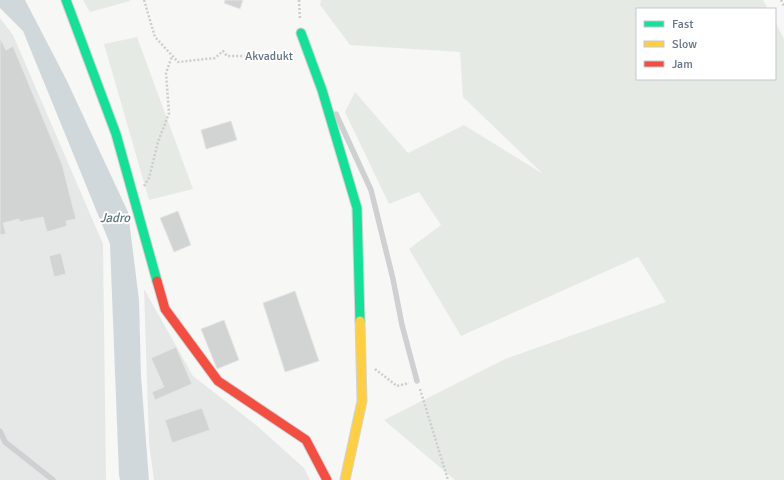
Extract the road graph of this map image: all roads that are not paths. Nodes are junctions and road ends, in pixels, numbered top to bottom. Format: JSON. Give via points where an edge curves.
{"nodes":[{"id":1,"x":66,"y":0,"type":"edge"},
{"id":2,"x":301,"y":33,"type":"road end"},
{"id":3,"x":311,"y":59,"type":"junction"},
{"id":4,"x":417,"y":381,"type":"road end"},
{"id":5,"x":0,"y":431,"type":"edge"},
{"id":6,"x":53,"y":480,"type":"edge"},
{"id":7,"x":327,"y":480,"type":"edge"},
{"id":8,"x":345,"y":480,"type":"edge"}],
"edges":[{"from":1,"to":7,"type":"street","via":[[116,134],[165,309],[218,381],[306,440]]},
{"from":2,"to":3,"type":"street"},
{"from":3,"to":4,"type":"lane","via":[[371,190]]},
{"from":3,"to":8,"type":"street","via":[[357,208],[362,401]]},
{"from":5,"to":6,"type":"lane","via":[[5,442]]}]}
